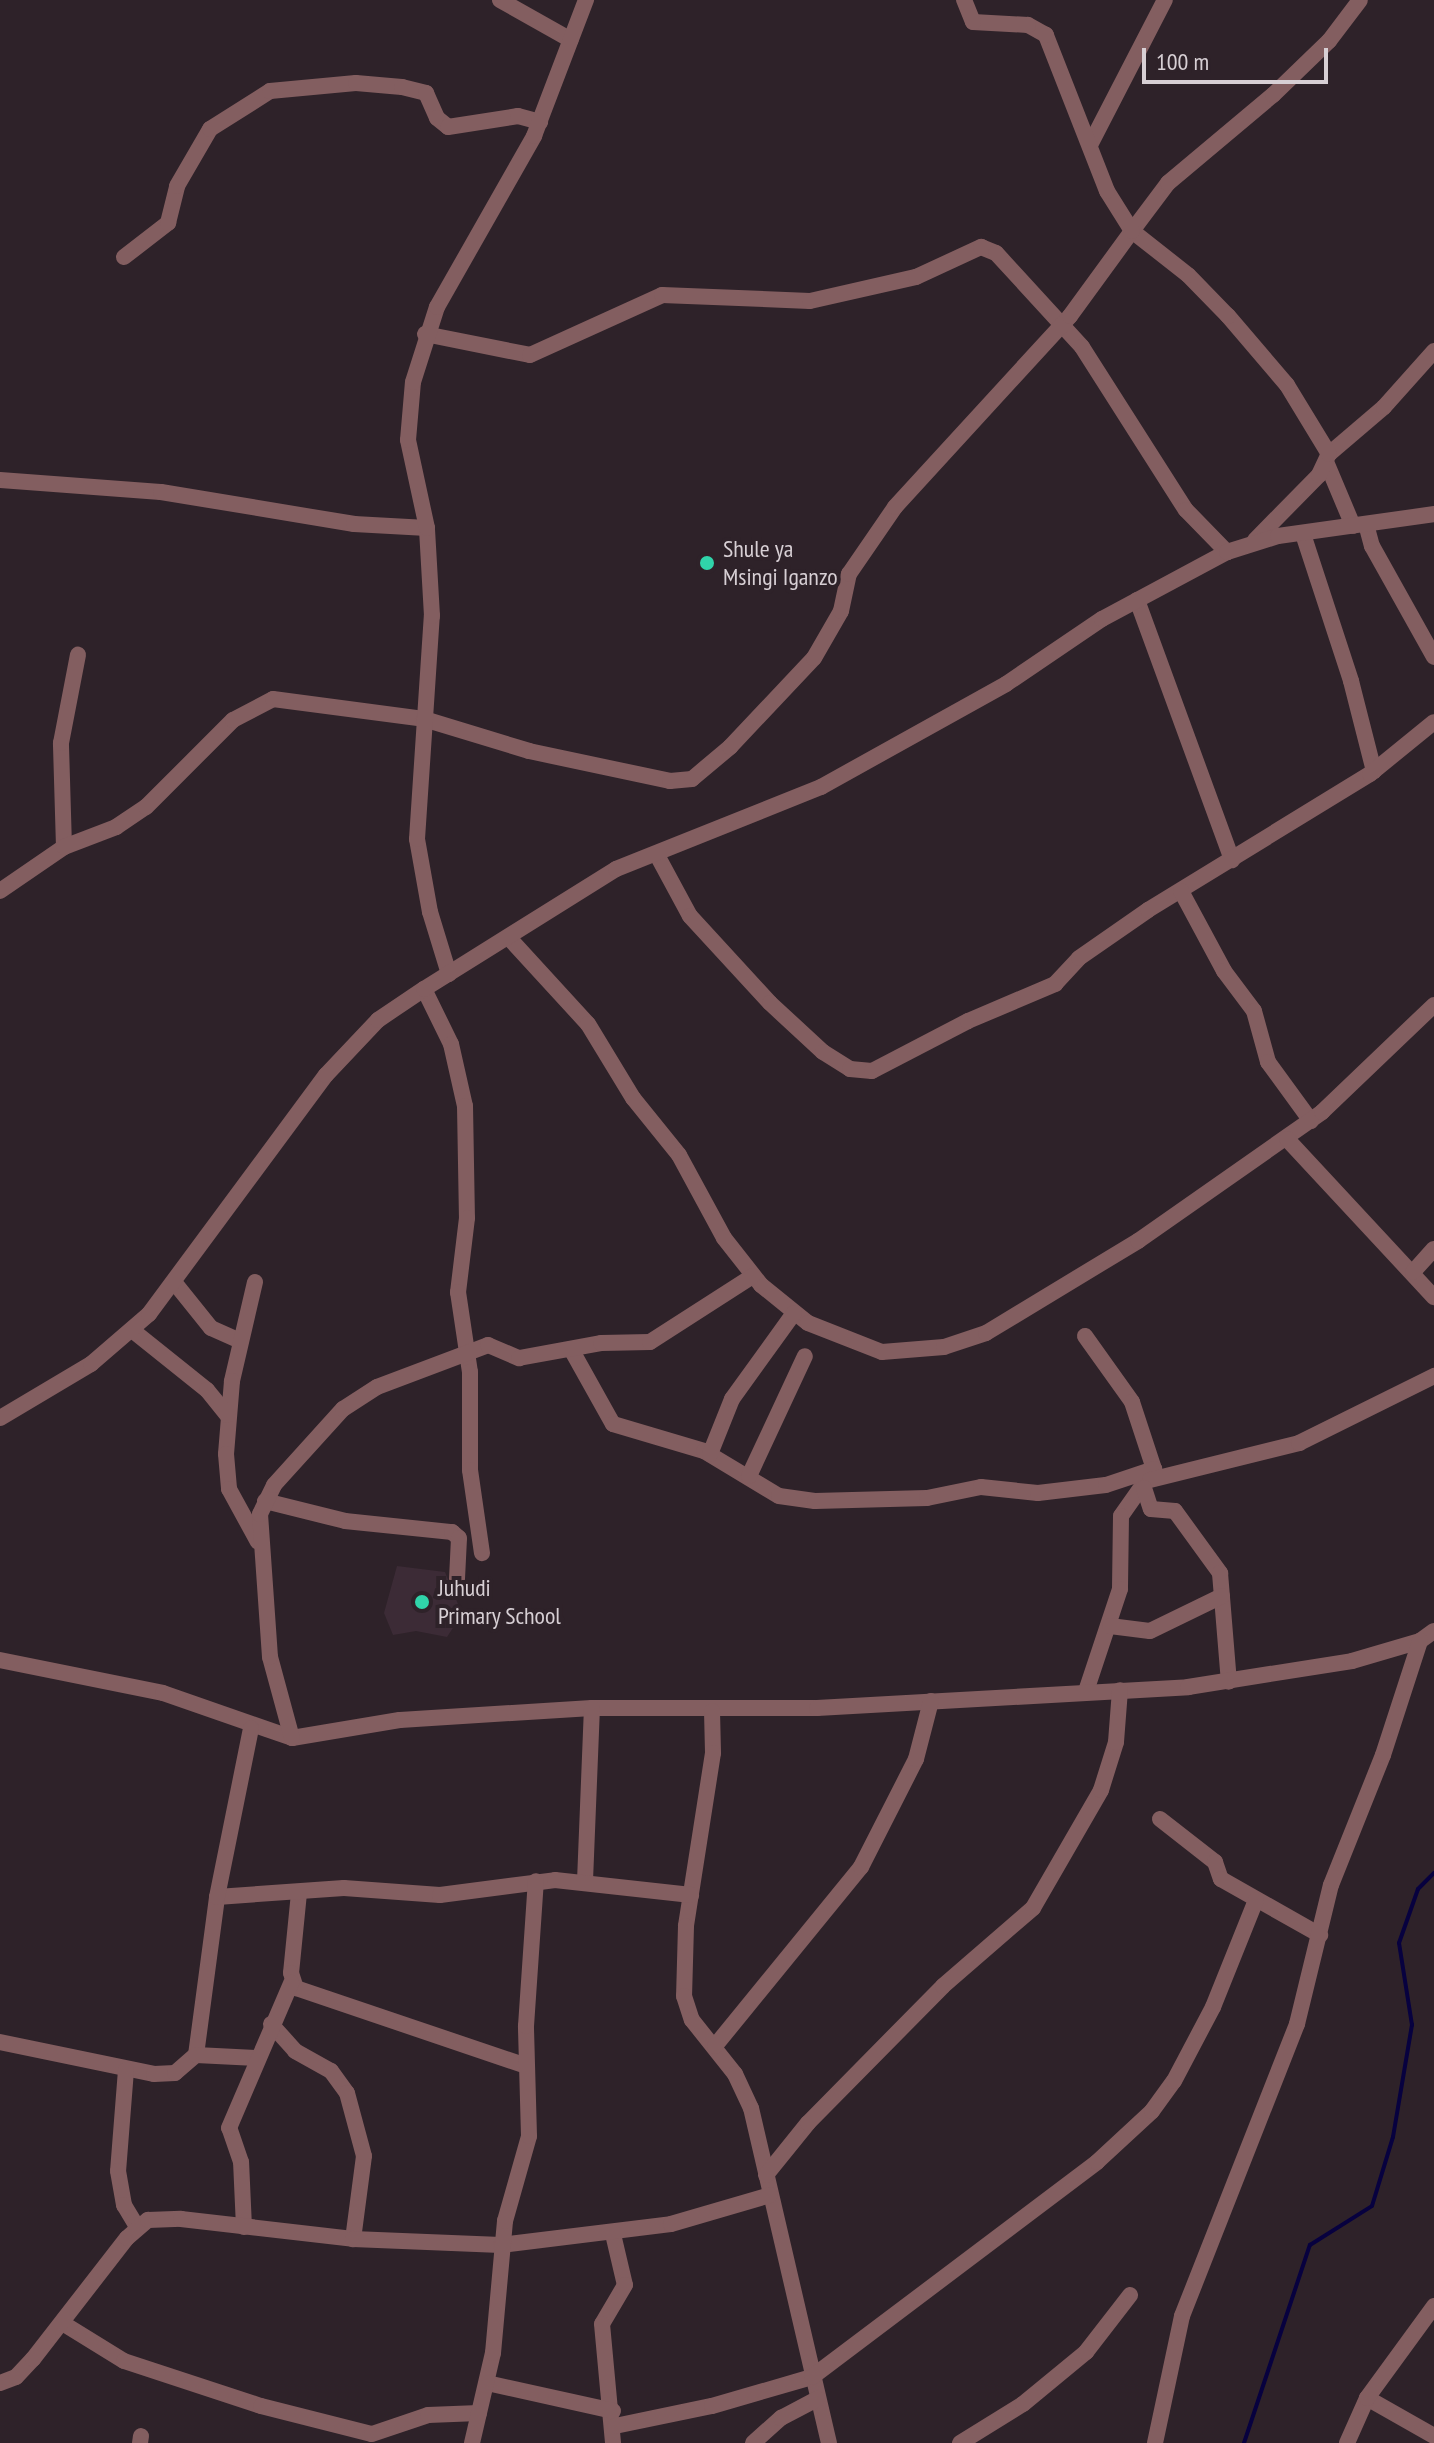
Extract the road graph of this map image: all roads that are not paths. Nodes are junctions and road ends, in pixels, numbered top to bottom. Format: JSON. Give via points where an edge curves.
{"nodes":[{"id":1,"x":500,"y":0,"type":"edge"},
{"id":2,"x":586,"y":0,"type":"edge"},
{"id":3,"x":964,"y":0,"type":"edge"},
{"id":4,"x":1165,"y":0,"type":"edge"},
{"id":5,"x":1360,"y":0,"type":"edge"},
{"id":6,"x":571,"y":40,"type":"junction"},
{"id":7,"x":540,"y":122,"type":"junction"},
{"id":8,"x":1090,"y":145,"type":"junction"},
{"id":9,"x":1132,"y":231,"type":"junction"},
{"id":10,"x":124,"y":257,"type":"dead end"},
{"id":11,"x":1061,"y":326,"type":"junction"},
{"id":12,"x":425,"y":334,"type":"junction"},
{"id":13,"x":1434,"y":351,"type":"edge"},
{"id":14,"x":1328,"y":459,"type":"junction"},
{"id":15,"x":0,"y":480,"type":"edge"},
{"id":16,"x":1434,"y":514,"type":"edge"},
{"id":17,"x":1360,"y":525,"type":"junction"},
{"id":18,"x":427,"y":528,"type":"junction"},
{"id":19,"x":1303,"y":534,"type":"junction"},
{"id":20,"x":1251,"y":544,"type":"junction"},
{"id":21,"x":1227,"y":552,"type":"junction"},
{"id":22,"x":1137,"y":600,"type":"junction"},
{"id":23,"x":78,"y":655,"type":"dead end"},
{"id":24,"x":1434,"y":657,"type":"edge"},
{"id":25,"x":424,"y":719,"type":"junction"},
{"id":26,"x":1434,"y":722,"type":"edge"},
{"id":27,"x":1374,"y":771,"type":"junction"},
{"id":28,"x":64,"y":847,"type":"junction"},
{"id":29,"x":657,"y":855,"type":"junction"},
{"id":30,"x":1232,"y":860,"type":"junction"},
{"id":31,"x":0,"y":891,"type":"edge"},
{"id":32,"x":1181,"y":891,"type":"junction"},
{"id":33,"x":510,"y":939,"type":"junction"},
{"id":34,"x":449,"y":974,"type":"junction"},
{"id":35,"x":424,"y":989,"type":"junction"},
{"id":36,"x":1434,"y":1005,"type":"edge"},
{"id":37,"x":1311,"y":1121,"type":"junction"},
{"id":38,"x":1287,"y":1139,"type":"junction"},
{"id":39,"x":1434,"y":1249,"type":"edge"},
{"id":40,"x":1413,"y":1272,"type":"junction"},
{"id":41,"x":753,"y":1276,"type":"junction"},
{"id":42,"x":174,"y":1282,"type":"junction"},
{"id":43,"x":255,"y":1282,"type":"dead end"},
{"id":44,"x":1434,"y":1297,"type":"edge"},
{"id":45,"x":794,"y":1313,"type":"junction"},
{"id":46,"x":132,"y":1330,"type":"junction"},
{"id":47,"x":1085,"y":1336,"type":"dead end"},
{"id":48,"x":240,"y":1341,"type":"junction"},
{"id":49,"x":571,"y":1349,"type":"junction"},
{"id":50,"x":469,"y":1356,"type":"junction"},
{"id":51,"x":805,"y":1356,"type":"dead end"},
{"id":52,"x":1434,"y":1376,"type":"edge"},
{"id":53,"x":227,"y":1415,"type":"junction"},
{"id":54,"x":0,"y":1418,"type":"edge"},
{"id":55,"x":710,"y":1454,"type":"junction"},
{"id":56,"x":749,"y":1476,"type":"junction"},
{"id":57,"x":1150,"y":1479,"type":"junction"},
{"id":58,"x":265,"y":1501,"type":"junction"},
{"id":59,"x":261,"y":1547,"type":"junction"},
{"id":60,"x":482,"y":1553,"type":"dead end"},
{"id":61,"x":457,"y":1579,"type":"dead end"},
{"id":62,"x":1222,"y":1596,"type":"junction"},
{"id":63,"x":1110,"y":1626,"type":"junction"},
{"id":64,"x":1434,"y":1631,"type":"edge"},
{"id":65,"x":1420,"y":1641,"type":"junction"},
{"id":66,"x":0,"y":1660,"type":"edge"},
{"id":67,"x":1229,"y":1682,"type":"junction"},
{"id":68,"x":1120,"y":1690,"type":"junction"},
{"id":69,"x":1086,"y":1691,"type":"junction"},
{"id":70,"x":931,"y":1701,"type":"junction"},
{"id":71,"x":592,"y":1708,"type":"junction"},
{"id":72,"x":712,"y":1711,"type":"junction"},
{"id":73,"x":251,"y":1728,"type":"junction"},
{"id":74,"x":292,"y":1738,"type":"junction"},
{"id":75,"x":1160,"y":1819,"type":"dead end"},
{"id":76,"x":536,"y":1881,"type":"junction"},
{"id":77,"x":585,"y":1881,"type":"junction"},
{"id":78,"x":299,"y":1893,"type":"junction"},
{"id":79,"x":691,"y":1895,"type":"junction"},
{"id":80,"x":217,"y":1897,"type":"junction"},
{"id":81,"x":1256,"y":1900,"type":"junction"},
{"id":82,"x":1320,"y":1935,"type":"junction"},
{"id":83,"x":291,"y":1983,"type":"junction"},
{"id":84,"x":271,"y":2024,"type":"junction"},
{"id":85,"x":0,"y":2042,"type":"edge"},
{"id":86,"x":715,"y":2046,"type":"junction"},
{"id":87,"x":196,"y":2055,"type":"junction"},
{"id":88,"x":258,"y":2058,"type":"junction"},
{"id":89,"x":526,"y":2066,"type":"junction"},
{"id":90,"x":126,"y":2070,"type":"junction"},
{"id":91,"x":766,"y":2175,"type":"junction"},
{"id":92,"x":770,"y":2195,"type":"junction"},
{"id":93,"x":137,"y":2227,"type":"junction"},
{"id":94,"x":244,"y":2227,"type":"junction"},
{"id":95,"x":613,"y":2234,"type":"junction"},
{"id":96,"x":353,"y":2239,"type":"junction"},
{"id":97,"x":501,"y":2245,"type":"junction"},
{"id":98,"x":1130,"y":2295,"type":"dead end"},
{"id":99,"x":1434,"y":2306,"type":"edge"},
{"id":100,"x":64,"y":2324,"type":"junction"},
{"id":101,"x":812,"y":2377,"type":"junction"},
{"id":102,"x":0,"y":2383,"type":"edge"},
{"id":103,"x":487,"y":2383,"type":"junction"},
{"id":104,"x":1367,"y":2398,"type":"junction"},
{"id":105,"x":817,"y":2399,"type":"junction"},
{"id":106,"x":479,"y":2413,"type":"junction"},
{"id":107,"x":614,"y":2427,"type":"edge"},
{"id":108,"x":1434,"y":2436,"type":"edge"},
{"id":109,"x":472,"y":2443,"type":"edge"},
{"id":110,"x":753,"y":2443,"type":"edge"},
{"id":111,"x":829,"y":2443,"type":"edge"},
{"id":112,"x":960,"y":2443,"type":"edge"},
{"id":113,"x":1155,"y":2443,"type":"edge"},
{"id":114,"x":1347,"y":2443,"type":"edge"}],
"edges":[{"from":1,"to":6,"type":"street"},
{"from":2,"to":6,"type":"street"},
{"from":3,"to":8,"type":"street","via":[[973,22],[1028,25],[1046,35]]},
{"from":4,"to":8,"type":"street"},
{"from":5,"to":9,"type":"street","via":[[1329,41],[1273,95],[1168,183]]},
{"from":6,"to":7,"type":"street"},
{"from":7,"to":10,"type":"street","via":[[518,116],[448,127],[437,118],[426,93],[402,87],[356,83],[270,91],[210,129],[177,186],[168,223]]},
{"from":7,"to":12,"type":"street","via":[[475,232]]},
{"from":8,"to":9,"type":"street","via":[[1107,191]]},
{"from":9,"to":11,"type":"street"},
{"from":9,"to":14,"type":"street","via":[[1188,275],[1228,316],[1287,385]]},
{"from":11,"to":12,"type":"street","via":[[996,253],[981,247],[916,277],[810,301],[662,295],[530,355]]},
{"from":11,"to":21,"type":"street","via":[[1112,390],[1186,510]]},
{"from":11,"to":25,"type":"street","via":[[895,507],[849,574],[841,611],[814,658],[730,747],[692,779],[670,781],[553,757]]},
{"from":12,"to":18,"type":"street","via":[[413,382],[408,440]]},
{"from":13,"to":14,"type":"street"},
{"from":14,"to":17,"type":"street"},
{"from":14,"to":20,"type":"street"},
{"from":15,"to":18,"type":"street","via":[[161,492],[354,524]]},
{"from":16,"to":17,"type":"street"},
{"from":17,"to":19,"type":"street"},
{"from":17,"to":24,"type":"street"},
{"from":18,"to":25,"type":"street","via":[[432,616]]},
{"from":19,"to":20,"type":"street"},
{"from":19,"to":27,"type":"street"},
{"from":20,"to":21,"type":"street"},
{"from":21,"to":22,"type":"street"},
{"from":22,"to":29,"type":"street","via":[[1006,684],[867,763]]},
{"from":22,"to":30,"type":"street"},
{"from":23,"to":28,"type":"street","via":[[61,743]]},
{"from":25,"to":28,"type":"street","via":[[278,699],[252,706],[146,807],[116,827]]},
{"from":25,"to":34,"type":"street","via":[[417,839],[430,912]]},
{"from":26,"to":27,"type":"street"},
{"from":27,"to":30,"type":"street"},
{"from":28,"to":31,"type":"street"},
{"from":29,"to":32,"type":"street","via":[[690,916],[770,1003],[823,1052],[861,1073],[1055,984],[1079,958]]},
{"from":29,"to":33,"type":"street","via":[[616,869]]},
{"from":30,"to":32,"type":"street"},
{"from":32,"to":37,"type":"street","via":[[1218,961],[1254,1011],[1268,1062]]},
{"from":33,"to":34,"type":"street"},
{"from":33,"to":41,"type":"street","via":[[598,1037]]},
{"from":34,"to":35,"type":"street"},
{"from":35,"to":42,"type":"street","via":[[378,1020],[326,1075],[263,1154]]},
{"from":35,"to":50,"type":"street","via":[[451,1044],[464,1095],[467,1218],[458,1292]]},
{"from":36,"to":37,"type":"street"},
{"from":37,"to":38,"type":"street"},
{"from":38,"to":40,"type":"street"},
{"from":38,"to":45,"type":"street","via":[[1194,1205],[986,1333],[944,1347],[882,1352],[834,1336]]},
{"from":39,"to":40,"type":"street"},
{"from":40,"to":44,"type":"street"},
{"from":41,"to":45,"type":"street"},
{"from":41,"to":49,"type":"street","via":[[650,1342]]},
{"from":42,"to":46,"type":"street"},
{"from":42,"to":48,"type":"street","via":[[211,1328]]},
{"from":43,"to":48,"type":"street"},
{"from":45,"to":55,"type":"street","via":[[744,1378],[717,1427]]},
{"from":46,"to":53,"type":"street","via":[[207,1390]]},
{"from":46,"to":54,"type":"street","via":[[91,1364]]},
{"from":47,"to":57,"type":"street","via":[[1132,1402]]},
{"from":48,"to":53,"type":"street"},
{"from":49,"to":50,"type":"street","via":[[519,1358],[488,1345]]},
{"from":49,"to":55,"type":"street","via":[[613,1424]]},
{"from":50,"to":58,"type":"street","via":[[403,1376],[358,1398],[288,1467]]},
{"from":50,"to":60,"type":"street","via":[[472,1495]]},
{"from":51,"to":56,"type":"street"},
{"from":52,"to":57,"type":"street","via":[[1299,1443]]},
{"from":53,"to":59,"type":"street","via":[[229,1489]]},
{"from":55,"to":56,"type":"street"},
{"from":56,"to":57,"type":"street","via":[[779,1496],[839,1501],[942,1497],[981,1487],[1047,1492]]},
{"from":57,"to":62,"type":"street","via":[[1151,1509],[1175,1511],[1214,1561]]},
{"from":57,"to":63,"type":"street","via":[[1121,1516],[1121,1574]]},
{"from":58,"to":59,"type":"street"},
{"from":58,"to":61,"type":"street","via":[[354,1523],[452,1532],[459,1538]]},
{"from":59,"to":74,"type":"street","via":[[270,1657]]},
{"from":62,"to":63,"type":"street","via":[[1150,1631]]},
{"from":62,"to":67,"type":"street"},
{"from":63,"to":69,"type":"street"},
{"from":64,"to":65,"type":"street"},
{"from":65,"to":67,"type":"street","via":[[1352,1661]]},
{"from":65,"to":82,"type":"street","via":[[1383,1755],[1331,1885]]},
{"from":66,"to":73,"type":"street","via":[[177,1697]]},
{"from":67,"to":68,"type":"street"},
{"from":68,"to":69,"type":"street"},
{"from":68,"to":91,"type":"street","via":[[1116,1742],[1101,1790],[1033,1908],[928,2001],[808,2123]]},
{"from":69,"to":70,"type":"street"},
{"from":70,"to":72,"type":"street"},
{"from":70,"to":86,"type":"street","via":[[916,1759],[861,1867]]},
{"from":71,"to":72,"type":"street"},
{"from":71,"to":74,"type":"street","via":[[400,1720]]},
{"from":71,"to":77,"type":"street"},
{"from":72,"to":79,"type":"street","via":[[710,1780]]},
{"from":73,"to":74,"type":"street"},
{"from":73,"to":80,"type":"street"},
{"from":75,"to":81,"type":"street","via":[[1215,1862],[1221,1879]]},
{"from":76,"to":77,"type":"street"},
{"from":76,"to":78,"type":"street","via":[[440,1895],[344,1888]]},
{"from":76,"to":89,"type":"street"},
{"from":77,"to":79,"type":"street"},
{"from":78,"to":80,"type":"street"},
{"from":78,"to":83,"type":"street"},
{"from":79,"to":86,"type":"street","via":[[684,1996],[692,2020]]},
{"from":80,"to":87,"type":"street"},
{"from":81,"to":82,"type":"street"},
{"from":81,"to":101,"type":"street","via":[[1192,2050],[1152,2111],[1068,2185]]},
{"from":82,"to":113,"type":"street","via":[[1297,2024],[1182,2316]]},
{"from":83,"to":84,"type":"street"},
{"from":83,"to":89,"type":"street"},
{"from":84,"to":88,"type":"street"},
{"from":84,"to":96,"type":"street","via":[[295,2051],[331,2071],[347,2093],[364,2156]]},
{"from":85,"to":90,"type":"street","via":[[51,2049]]},
{"from":86,"to":91,"type":"street","via":[[744,2089]]},
{"from":87,"to":88,"type":"street"},
{"from":87,"to":90,"type":"street","via":[[175,2073]]},
{"from":88,"to":94,"type":"street","via":[[229,2128],[241,2162]]},
{"from":89,"to":97,"type":"street","via":[[526,2156]]},
{"from":90,"to":93,"type":"street","via":[[118,2171],[124,2205]]},
{"from":91,"to":92,"type":"street"},
{"from":92,"to":95,"type":"street","via":[[700,2217]]},
{"from":92,"to":101,"type":"street"},
{"from":93,"to":94,"type":"street","via":[[167,2218]]},
{"from":93,"to":100,"type":"street"},
{"from":94,"to":96,"type":"street"},
{"from":95,"to":97,"type":"street"},
{"from":95,"to":107,"type":"street","via":[[625,2285],[602,2324]]},
{"from":96,"to":97,"type":"street"},
{"from":97,"to":103,"type":"street"},
{"from":98,"to":112,"type":"street","via":[[1079,2358],[1023,2404]]},
{"from":99,"to":104,"type":"street"},
{"from":100,"to":102,"type":"street","via":[[16,2377]]},
{"from":100,"to":106,"type":"street","via":[[124,2361],[261,2406],[372,2434],[428,2415]]},
{"from":101,"to":105,"type":"street"},
{"from":101,"to":107,"type":"street"},
{"from":103,"to":106,"type":"street"},
{"from":103,"to":107,"type":"street"},
{"from":104,"to":108,"type":"street"},
{"from":104,"to":114,"type":"street"},
{"from":105,"to":110,"type":"street","via":[[781,2418]]},
{"from":105,"to":111,"type":"street"},
{"from":106,"to":109,"type":"street"}]}
